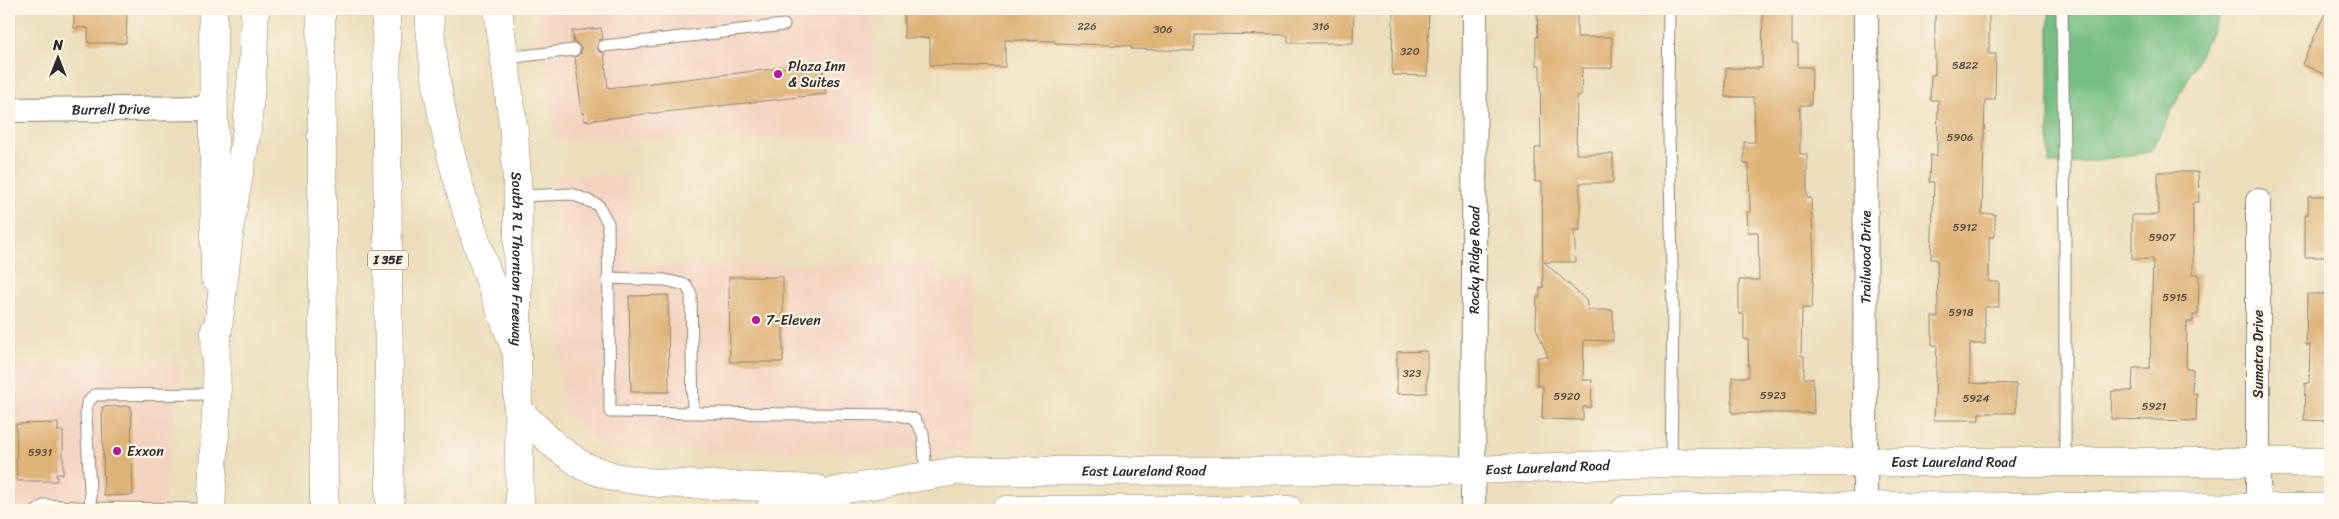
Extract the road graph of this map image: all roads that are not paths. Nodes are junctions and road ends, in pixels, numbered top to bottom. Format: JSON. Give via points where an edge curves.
{"nodes":[{"id":1,"x":213,"y":9,"type":"edge"},
{"id":2,"x":255,"y":9,"type":"edge"},
{"id":3,"x":321,"y":9,"type":"edge"},
{"id":4,"x":386,"y":9,"type":"edge"},
{"id":5,"x":429,"y":9,"type":"edge"},
{"id":6,"x":498,"y":9,"type":"edge"},
{"id":7,"x":1475,"y":9,"type":"edge"},
{"id":8,"x":1669,"y":9,"type":"edge"},
{"id":9,"x":1866,"y":9,"type":"edge"},
{"id":10,"x":2062,"y":9,"type":"edge"},
{"id":11,"x":784,"y":25,"type":"dead end"},
{"id":12,"x":604,"y":46,"type":"dead end"},
{"id":13,"x":574,"y":50,"type":"dead end"},
{"id":14,"x":505,"y":58,"type":"junction"},
{"id":15,"x":214,"y":108,"type":"junction"},
{"id":16,"x":9,"y":110,"type":"edge"},
{"id":17,"x":518,"y":196,"type":"junction"},
{"id":18,"x":2258,"y":201,"type":"dead end"},
{"id":19,"x":608,"y":278,"type":"junction"},
{"id":20,"x":215,"y":353,"type":"junction"},
{"id":21,"x":517,"y":353,"type":"junction"},
{"id":22,"x":217,"y":394,"type":"junction"},
{"id":23,"x":518,"y":411,"type":"junction"},
{"id":24,"x":693,"y":413,"type":"junction"},
{"id":25,"x":2258,"y":461,"type":"junction"},
{"id":26,"x":1867,"y":462,"type":"junction"},
{"id":27,"x":2065,"y":462,"type":"junction"},
{"id":28,"x":2330,"y":462,"type":"edge"},
{"id":29,"x":1672,"y":463,"type":"junction"},
{"id":30,"x":1474,"y":470,"type":"junction"},
{"id":31,"x":926,"y":476,"type":"junction"},
{"id":32,"x":841,"y":490,"type":"junction"},
{"id":33,"x":1865,"y":506,"type":"junction"},
{"id":34,"x":2258,"y":508,"type":"junction"},
{"id":35,"x":2330,"y":508,"type":"edge"},
{"id":36,"x":91,"y":509,"type":"edge"},
{"id":37,"x":38,"y":510,"type":"edge"},
{"id":38,"x":211,"y":510,"type":"edge"},
{"id":39,"x":324,"y":510,"type":"edge"},
{"id":40,"x":390,"y":510,"type":"edge"},
{"id":41,"x":520,"y":510,"type":"edge"},
{"id":42,"x":770,"y":510,"type":"edge"},
{"id":43,"x":1006,"y":510,"type":"edge"},
{"id":44,"x":1289,"y":510,"type":"edge"},
{"id":45,"x":1473,"y":510,"type":"edge"},
{"id":46,"x":1624,"y":510,"type":"edge"}],
"edges":[{"from":1,"to":15,"type":"main road"},
{"from":2,"to":20,"type":"main road","via":[[247,129],[231,219]]},
{"from":3,"to":39,"type":"main road"},
{"from":4,"to":40,"type":"main road","number":"I 35E"},
{"from":5,"to":21,"type":"main road","via":[[434,75],[454,169],[478,252]]},
{"from":6,"to":14,"type":"main road","name":"South R L Thornton Freeway"},
{"from":7,"to":30,"type":"street","name":"Rocky Ridge Road"},
{"from":8,"to":29,"type":"lane"},
{"from":9,"to":26,"type":"street","name":"Trailwood Drive"},
{"from":10,"to":27,"type":"lane"},
{"from":11,"to":12,"type":"lane"},
{"from":13,"to":14,"type":"lane"},
{"from":14,"to":17,"type":"main road","name":"South R L Thornton Freeway"},
{"from":15,"to":16,"type":"street","name":"Burrell Drive"},
{"from":15,"to":20,"type":"main road"},
{"from":17,"to":19,"type":"lane","via":[[572,194],[598,205],[608,223]]},
{"from":17,"to":21,"type":"main road","name":"South R L Thornton Freeway"},
{"from":18,"to":25,"type":"street","name":"Sumatra Drive"},
{"from":19,"to":24,"type":"lane","via":[[665,280],[686,285],[691,294]]},
{"from":19,"to":24,"type":"lane","via":[[610,412]]},
{"from":20,"to":22,"type":"main road"},
{"from":21,"to":23,"type":"main road","name":"South R L Thornton Freeway"},
{"from":22,"to":36,"type":"lane","via":[[94,395],[87,404],[86,414]]},
{"from":22,"to":38,"type":"main road"},
{"from":23,"to":32,"type":"main road","via":[[540,434],[583,466],[614,477],[657,483]]},
{"from":23,"to":41,"type":"main road","name":"South R L Thornton Freeway"},
{"from":24,"to":31,"type":"lane","via":[[899,415],[914,419],[923,433]]},
{"from":25,"to":27,"type":"main road","name":"East Laureland Road"},
{"from":25,"to":28,"type":"main road","name":"East Laureland Road"},
{"from":25,"to":34,"type":"street","name":"Sumatra Drive"},
{"from":26,"to":27,"type":"main road","name":"East Laureland Road"},
{"from":26,"to":29,"type":"main road","name":"East Laureland Road"},
{"from":26,"to":33,"type":"street","name":"Trailwood Drive"},
{"from":29,"to":30,"type":"main road","name":"East Laureland Road"},
{"from":30,"to":31,"type":"main road","name":"East Laureland Road","via":[[958,471]]},
{"from":30,"to":45,"type":"street","name":"Rocky Ridge Road"},
{"from":31,"to":32,"type":"main road","name":"East Laureland Road"},
{"from":32,"to":42,"type":"main road","name":"East Laureland Road"},
{"from":33,"to":34,"type":"main road"},
{"from":33,"to":46,"type":"main road"},
{"from":34,"to":35,"type":"main road"},
{"from":36,"to":37,"type":"lane","via":[[45,505]]},
{"from":36,"to":38,"type":"lane"},
{"from":43,"to":44,"type":"main road"}]}
